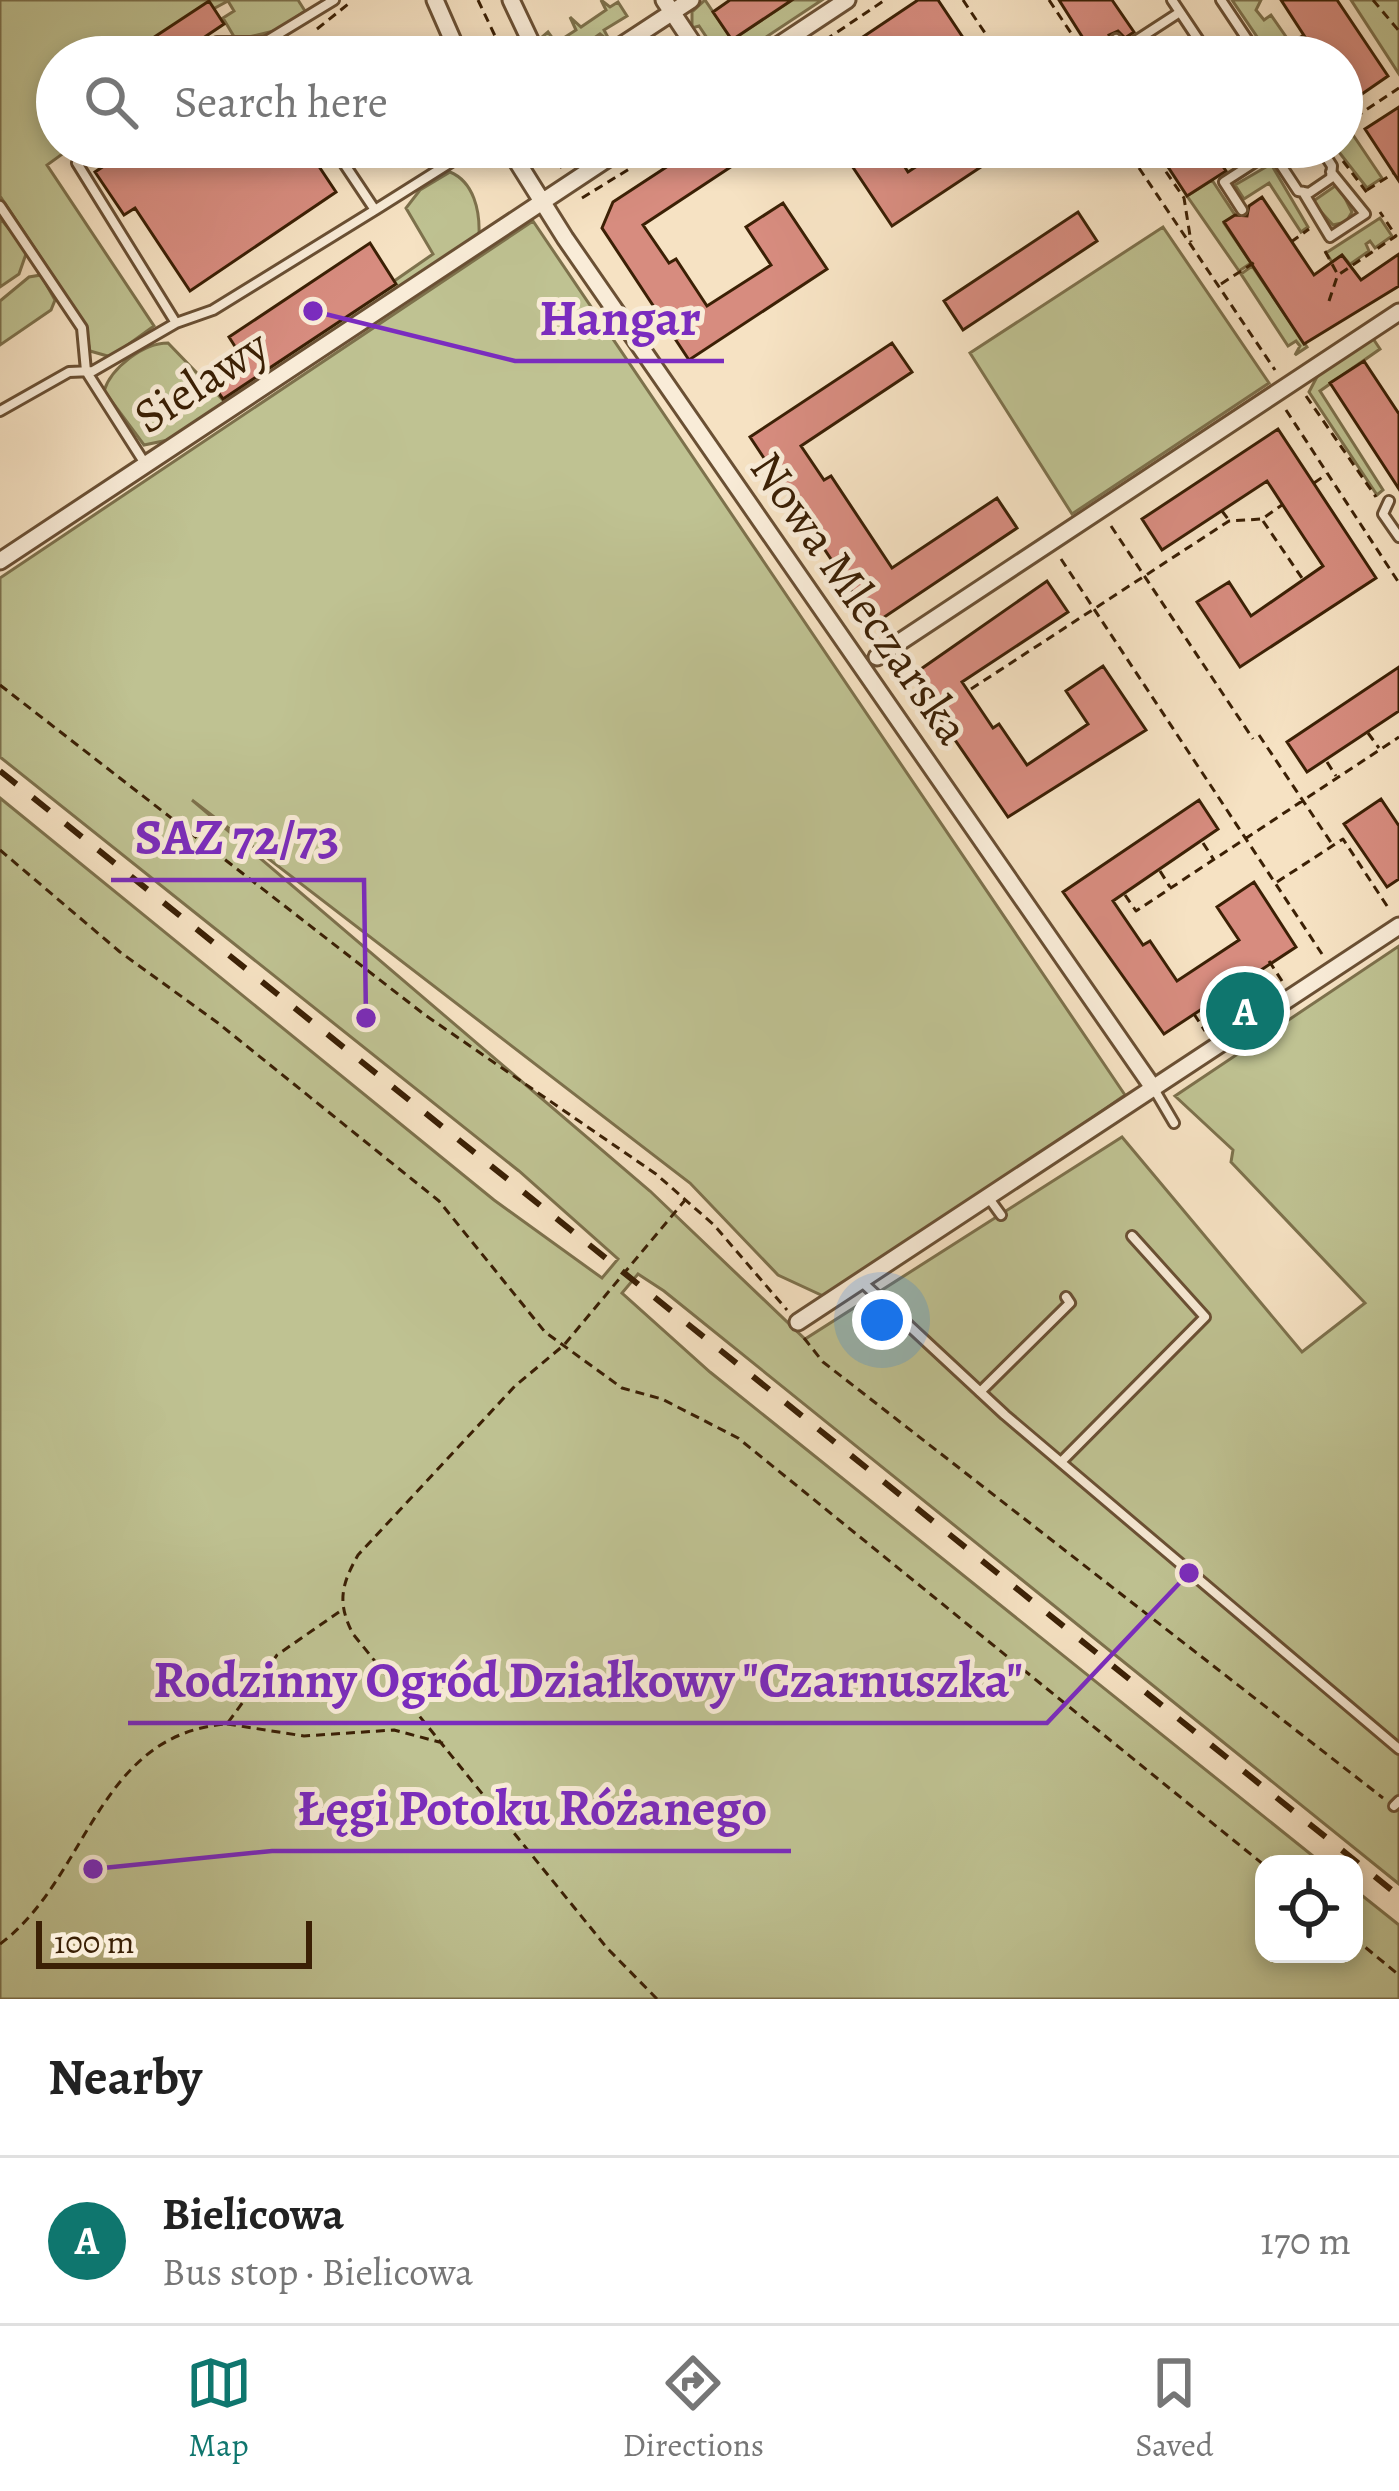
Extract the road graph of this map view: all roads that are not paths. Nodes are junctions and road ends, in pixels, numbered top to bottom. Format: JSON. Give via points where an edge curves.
{"nodes":[{"id":1,"x":334,"y":0,"type":"edge"},
{"id":2,"x":435,"y":0,"type":"edge"},
{"id":3,"x":511,"y":0,"type":"edge"},
{"id":4,"x":691,"y":0,"type":"edge"},
{"id":5,"x":847,"y":0,"type":"edge"},
{"id":6,"x":1172,"y":0,"type":"edge"},
{"id":7,"x":1221,"y":0,"type":"edge"},
{"id":8,"x":668,"y":6,"type":"edge"},
{"id":9,"x":1180,"y":13,"type":"junction"},
{"id":10,"x":275,"y":36,"type":"edge"},
{"id":11,"x":451,"y":36,"type":"edge"},
{"id":12,"x":528,"y":36,"type":"edge"},
{"id":13,"x":630,"y":36,"type":"edge"},
{"id":14,"x":688,"y":36,"type":"edge"},
{"id":15,"x":793,"y":36,"type":"edge"},
{"id":16,"x":1149,"y":36,"type":"edge"},
{"id":17,"x":1196,"y":36,"type":"edge"},
{"id":18,"x":1248,"y":36,"type":"edge"},
{"id":19,"x":80,"y":168,"type":"edge"},
{"id":20,"x":347,"y":168,"type":"edge"},
{"id":21,"x":441,"y":168,"type":"edge"},
{"id":22,"x":520,"y":168,"type":"edge"},
{"id":23,"x":594,"y":168,"type":"edge"},
{"id":24,"x":1244,"y":168,"type":"edge"},
{"id":25,"x":1285,"y":168,"type":"edge"},
{"id":26,"x":1329,"y":168,"type":"edge"},
{"id":27,"x":1331,"y":172,"type":"junction"},
{"id":28,"x":1303,"y":192,"type":"junction"},
{"id":29,"x":541,"y":203,"type":"junction"},
{"id":30,"x":0,"y":206,"type":"edge"},
{"id":31,"x":374,"y":210,"type":"junction"},
{"id":32,"x":1242,"y":210,"type":"dead end"},
{"id":33,"x":1399,"y":312,"type":"edge"},
{"id":34,"x":176,"y":323,"type":"junction"},
{"id":35,"x":86,"y":371,"type":"junction"},
{"id":36,"x":96,"y":391,"type":"junction"},
{"id":37,"x":87,"y":404,"type":"dead end"},
{"id":38,"x":0,"y":411,"type":"edge"},
{"id":39,"x":146,"y":464,"type":"junction"},
{"id":40,"x":1389,"y":501,"type":"road end"},
{"id":41,"x":1399,"y":537,"type":"edge"},
{"id":42,"x":0,"y":561,"type":"edge"},
{"id":43,"x":878,"y":657,"type":"dead end"},
{"id":44,"x":1399,"y":926,"type":"edge"},
{"id":45,"x":1154,"y":1089,"type":"junction"},
{"id":46,"x":1174,"y":1123,"type":"dead end"},
{"id":47,"x":988,"y":1196,"type":"junction"},
{"id":48,"x":1001,"y":1215,"type":"dead end"},
{"id":49,"x":1132,"y":1236,"type":"dead end"},
{"id":50,"x":861,"y":1281,"type":"junction"},
{"id":51,"x":1066,"y":1297,"type":"dead end"},
{"id":52,"x":798,"y":1322,"type":"road end"},
{"id":53,"x":980,"y":1392,"type":"junction"},
{"id":54,"x":1062,"y":1462,"type":"junction"},
{"id":55,"x":1399,"y":1749,"type":"edge"}],
"edges":[{"from":1,"to":10,"type":"lane"},
{"from":2,"to":11,"type":"street"},
{"from":3,"to":12,"type":"street"},
{"from":4,"to":8,"type":"street"},
{"from":5,"to":15,"type":"street"},
{"from":6,"to":9,"type":"lane"},
{"from":7,"to":18,"type":"lane"},
{"from":8,"to":13,"type":"street"},
{"from":8,"to":14,"type":"street"},
{"from":9,"to":16,"type":"lane"},
{"from":9,"to":17,"type":"lane"},
{"from":19,"to":34,"type":"lane"},
{"from":20,"to":31,"type":"lane"},
{"from":21,"to":31,"type":"lane"},
{"from":22,"to":29,"type":"street","name":"Nowa Mleczarska"},
{"from":23,"to":29,"type":"street","name":"Sielawy"},
{"from":24,"to":32,"type":"lane","via":[[1224,182]]},
{"from":25,"to":28,"type":"lane"},
{"from":26,"to":27,"type":"lane"},
{"from":27,"to":28,"type":"lane"},
{"from":27,"to":28,"type":"lane","via":[[1365,214],[1330,237]]},
{"from":29,"to":39,"type":"street","name":"Sielawy"},
{"from":29,"to":45,"type":"street","name":"Nowa Mleczarska"},
{"from":30,"to":35,"type":"lane","via":[[82,328]]},
{"from":31,"to":34,"type":"lane","via":[[213,310]]},
{"from":33,"to":43,"type":"street"},
{"from":34,"to":35,"type":"lane"},
{"from":35,"to":36,"type":"lane"},
{"from":35,"to":38,"type":"lane","via":[[69,372]]},
{"from":36,"to":37,"type":"lane"},
{"from":36,"to":39,"type":"lane"},
{"from":39,"to":42,"type":"street","name":"Sielawy"},
{"from":40,"to":41,"type":"lane","via":[[1383,514]]},
{"from":44,"to":45,"type":"street"},
{"from":45,"to":46,"type":"lane"},
{"from":45,"to":47,"type":"street"},
{"from":47,"to":48,"type":"lane"},
{"from":47,"to":50,"type":"street"},
{"from":49,"to":54,"type":"lane","via":[[1205,1317]]},
{"from":50,"to":52,"type":"street"},
{"from":50,"to":53,"type":"lane"},
{"from":51,"to":53,"type":"lane","via":[[1070,1303]]},
{"from":53,"to":54,"type":"lane"},
{"from":54,"to":55,"type":"lane"}]}
